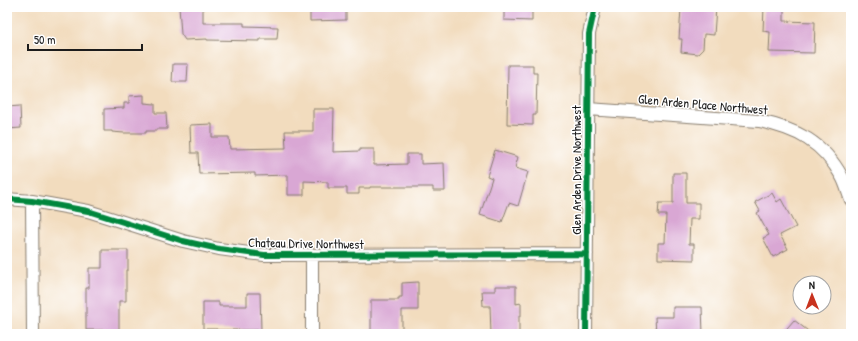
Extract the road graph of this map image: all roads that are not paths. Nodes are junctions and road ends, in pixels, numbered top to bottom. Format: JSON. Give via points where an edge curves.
{"nodes":[{"id":1,"x":595,"y":7,"type":"edge"},
{"id":2,"x":588,"y":109,"type":"junction"},
{"id":3,"x":7,"y":199,"type":"edge"},
{"id":4,"x":851,"y":200,"type":"edge"},
{"id":5,"x":32,"y":201,"type":"junction"},
{"id":6,"x":587,"y":254,"type":"junction"},
{"id":7,"x":312,"y":255,"type":"junction"},
{"id":8,"x":33,"y":334,"type":"edge"},
{"id":9,"x":312,"y":334,"type":"edge"},
{"id":10,"x":586,"y":334,"type":"edge"}],
"edges":[{"from":1,"to":2,"type":"street","name":"Glen Arden Drive Northwest","via":[[589,34]]},
{"from":2,"to":4,"type":"street","name":"Glen Arden Place Northwest","via":[[759,121],[781,126],[798,133],[823,152],[843,178]]},
{"from":2,"to":6,"type":"street","name":"Glen Arden Drive Northwest"},
{"from":3,"to":5,"type":"street","name":"Chateau Drive Northwest"},
{"from":5,"to":7,"type":"street","name":"Chateau Drive Northwest","via":[[88,211],[183,241],[219,249],[264,255]]},
{"from":5,"to":8,"type":"street"},
{"from":6,"to":7,"type":"street","name":"Chateau Drive Northwest"},
{"from":6,"to":10,"type":"street","name":"Glen Arden Drive Northwest"},
{"from":7,"to":9,"type":"street"}]}
